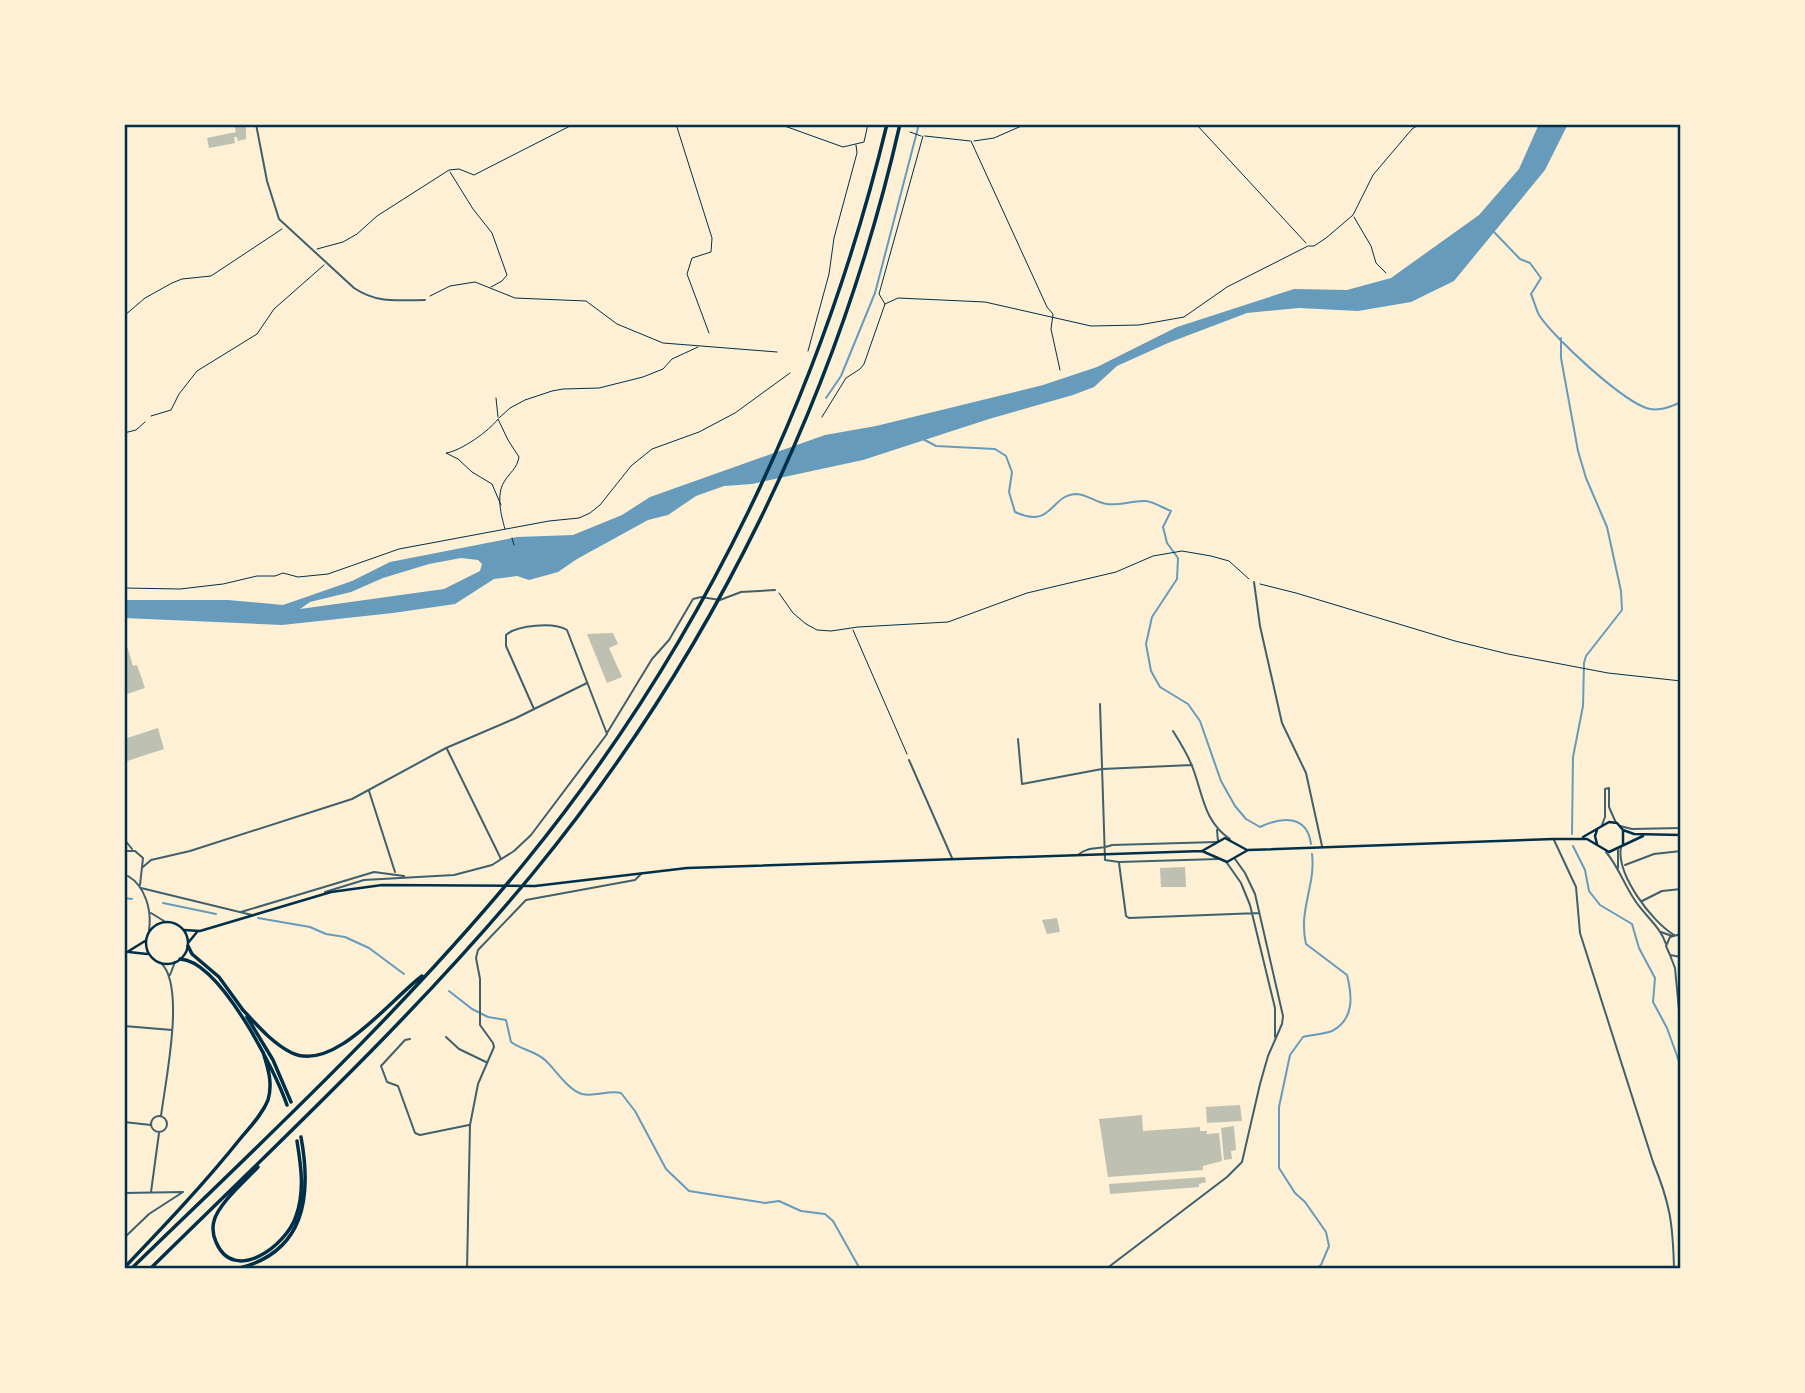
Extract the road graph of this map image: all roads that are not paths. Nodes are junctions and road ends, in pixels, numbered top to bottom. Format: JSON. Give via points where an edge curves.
{"nodes":[{"id":1,"x":256,"y":124,"type":"edge"},
{"id":2,"x":887,"y":124,"type":"edge"},
{"id":3,"x":900,"y":124,"type":"edge"},
{"id":4,"x":425,"y":300,"type":"road end"},
{"id":5,"x":1254,"y":582,"type":"road end"},
{"id":6,"x":775,"y":590,"type":"road end"},
{"id":7,"x":588,"y":682,"type":"junction"},
{"id":8,"x":1100,"y":704,"type":"dead end"},
{"id":9,"x":534,"y":709,"type":"junction"},
{"id":10,"x":1173,"y":731,"type":"dead end"},
{"id":11,"x":607,"y":734,"type":"junction"},
{"id":12,"x":1018,"y":739,"type":"dead end"},
{"id":13,"x":446,"y":748,"type":"junction"},
{"id":14,"x":909,"y":760,"type":"road end"},
{"id":15,"x":1192,"y":765,"type":"junction"},
{"id":16,"x":1102,"y":768,"type":"junction"},
{"id":17,"x":369,"y":790,"type":"junction"},
{"id":18,"x":1602,"y":825,"type":"junction"},
{"id":19,"x":1618,"y":825,"type":"junction"},
{"id":20,"x":1681,"y":828,"type":"edge"},
{"id":21,"x":1217,"y":829,"type":"junction"},
{"id":22,"x":1598,"y":829,"type":"junction"},
{"id":23,"x":1623,"y":830,"type":"junction"},
{"id":24,"x":1681,"y":835,"type":"edge"},
{"id":25,"x":1643,"y":836,"type":"junction"},
{"id":26,"x":1580,"y":838,"type":"junction"},
{"id":27,"x":124,"y":839,"type":"edge"},
{"id":28,"x":1230,"y":839,"type":"junction"},
{"id":29,"x":1553,"y":839,"type":"junction"},
{"id":30,"x":1217,"y":843,"type":"junction"},
{"id":31,"x":1236,"y":844,"type":"junction"},
{"id":32,"x":1597,"y":844,"type":"junction"},
{"id":33,"x":1320,"y":847,"type":"junction"},
{"id":34,"x":1620,"y":847,"type":"junction"},
{"id":35,"x":1105,"y":848,"type":"junction"},
{"id":36,"x":133,"y":850,"type":"junction"},
{"id":37,"x":1248,"y":850,"type":"junction"},
{"id":38,"x":124,"y":851,"type":"edge"},
{"id":39,"x":1202,"y":851,"type":"junction"},
{"id":40,"x":1605,"y":851,"type":"junction"},
{"id":41,"x":1681,"y":851,"type":"edge"},
{"id":42,"x":140,"y":853,"type":"junction"},
{"id":43,"x":1105,"y":854,"type":"junction"},
{"id":44,"x":1077,"y":855,"type":"junction"},
{"id":45,"x":1236,"y":857,"type":"junction"},
{"id":46,"x":1217,"y":858,"type":"junction"},
{"id":47,"x":501,"y":859,"type":"junction"},
{"id":48,"x":952,"y":859,"type":"junction"},
{"id":49,"x":151,"y":860,"type":"junction"},
{"id":50,"x":1119,"y":862,"type":"junction"},
{"id":51,"x":1227,"y":862,"type":"junction"},
{"id":52,"x":1623,"y":866,"type":"junction"},
{"id":53,"x":144,"y":867,"type":"junction"},
{"id":54,"x":1618,"y":869,"type":"junction"},
{"id":55,"x":140,"y":872,"type":"junction"},
{"id":56,"x":395,"y":873,"type":"junction"},
{"id":57,"x":642,"y":873,"type":"junction"},
{"id":58,"x":126,"y":875,"type":"edge"},
{"id":59,"x":405,"y":877,"type":"junction"},
{"id":60,"x":140,"y":887,"type":"junction"},
{"id":61,"x":1681,"y":889,"type":"edge"},
{"id":62,"x":317,"y":896,"type":"junction"},
{"id":63,"x":1642,"y":901,"type":"junction"},
{"id":64,"x":150,"y":912,"type":"junction"},
{"id":65,"x":241,"y":912,"type":"junction"},
{"id":66,"x":1260,"y":913,"type":"junction"},
{"id":67,"x":1252,"y":914,"type":"junction"},
{"id":68,"x":252,"y":915,"type":"junction"},
{"id":69,"x":164,"y":921,"type":"junction"},
{"id":70,"x":149,"y":930,"type":"junction"},
{"id":71,"x":184,"y":930,"type":"junction"},
{"id":72,"x":200,"y":931,"type":"junction"},
{"id":73,"x":1661,"y":931,"type":"junction"},
{"id":74,"x":1681,"y":934,"type":"edge"},
{"id":75,"x":1673,"y":935,"type":"junction"},
{"id":76,"x":145,"y":940,"type":"junction"},
{"id":77,"x":188,"y":944,"type":"junction"},
{"id":78,"x":1666,"y":944,"type":"junction"},
{"id":79,"x":129,"y":952,"type":"junction"},
{"id":80,"x":124,"y":954,"type":"edge"},
{"id":81,"x":149,"y":954,"type":"junction"},
{"id":82,"x":1670,"y":955,"type":"junction"},
{"id":83,"x":1680,"y":958,"type":"edge"},
{"id":84,"x":177,"y":961,"type":"junction"},
{"id":85,"x":161,"y":963,"type":"junction"},
{"id":86,"x":1681,"y":963,"type":"edge"},
{"id":87,"x":1675,"y":968,"type":"junction"},
{"id":88,"x":432,"y":969,"type":"junction"},
{"id":89,"x":170,"y":976,"type":"junction"},
{"id":90,"x":1681,"y":976,"type":"edge"},
{"id":91,"x":242,"y":1009,"type":"junction"},
{"id":92,"x":1275,"y":1021,"type":"junction"},
{"id":93,"x":1283,"y":1021,"type":"junction"},
{"id":94,"x":124,"y":1026,"type":"edge"},
{"id":95,"x":172,"y":1030,"type":"junction"},
{"id":96,"x":1681,"y":1031,"type":"edge"},
{"id":97,"x":446,"y":1037,"type":"dead end"},
{"id":98,"x":1275,"y":1037,"type":"junction"},
{"id":99,"x":410,"y":1039,"type":"dead end"},
{"id":100,"x":263,"y":1052,"type":"junction"},
{"id":101,"x":487,"y":1063,"type":"junction"},
{"id":102,"x":161,"y":1116,"type":"junction"},
{"id":103,"x":124,"y":1122,"type":"edge"},
{"id":104,"x":151,"y":1125,"type":"junction"},
{"id":105,"x":470,"y":1125,"type":"junction"},
{"id":106,"x":159,"y":1133,"type":"junction"},
{"id":107,"x":275,"y":1146,"type":"junction"},
{"id":108,"x":151,"y":1192,"type":"junction"},
{"id":109,"x":124,"y":1193,"type":"edge"},
{"id":110,"x":124,"y":1238,"type":"edge"},
{"id":111,"x":124,"y":1268,"type":"edge"},
{"id":112,"x":131,"y":1269,"type":"edge"},
{"id":113,"x":149,"y":1269,"type":"edge"},
{"id":114,"x":236,"y":1269,"type":"edge"},
{"id":115,"x":467,"y":1269,"type":"edge"},
{"id":116,"x":1106,"y":1269,"type":"edge"},
{"id":117,"x":1674,"y":1269,"type":"edge"}],
"edges":[{"from":1,"to":4,"type":"street","via":[[275,210],[287,226],[354,288],[372,298]]},
{"from":2,"to":88,"type":"highway","via":[[852,254],[821,345],[775,457],[728,554],[634,714],[564,812]]},
{"from":3,"to":107,"type":"highway","via":[[864,259],[829,361],[788,461],[689,650],[610,772],[536,870],[401,1021]]},
{"from":5,"to":33,"type":"street","via":[[1282,723],[1306,773]]},
{"from":6,"to":11,"type":"street","via":[[741,592],[720,600],[693,599]]},
{"from":7,"to":9,"type":"street"},
{"from":7,"to":9,"type":"street","via":[[565,628],[518,627],[506,635],[506,646]]},
{"from":7,"to":11,"type":"street"},
{"from":8,"to":16,"type":"street"},
{"from":9,"to":13,"type":"street"},
{"from":10,"to":15,"type":"street"},
{"from":11,"to":47,"type":"street","via":[[531,835]]},
{"from":12,"to":16,"type":"street","via":[[1022,783]]},
{"from":13,"to":17,"type":"street"},
{"from":13,"to":47,"type":"street"},
{"from":14,"to":48,"type":"street"},
{"from":15,"to":16,"type":"street"},
{"from":15,"to":21,"type":"street","via":[[1205,810]]},
{"from":16,"to":35,"type":"street"},
{"from":17,"to":49,"type":"street","via":[[316,812]]},
{"from":17,"to":56,"type":"street"},
{"from":18,"to":19,"type":"main road"},
{"from":18,"to":19,"type":"street","via":[[1605,789],[1609,788],[1609,807]]},
{"from":18,"to":22,"type":"main road"},
{"from":19,"to":20,"type":"street","via":[[1632,830]]},
{"from":19,"to":23,"type":"main road"},
{"from":21,"to":28,"type":"street"},
{"from":21,"to":30,"type":"street"},
{"from":22,"to":26,"type":"main road"},
{"from":22,"to":32,"type":"main road"},
{"from":23,"to":25,"type":"main road"},
{"from":23,"to":34,"type":"main road"},
{"from":24,"to":25,"type":"main road"},
{"from":25,"to":34,"type":"main road"},
{"from":26,"to":29,"type":"main road"},
{"from":26,"to":32,"type":"main road"},
{"from":27,"to":36,"type":"street"},
{"from":28,"to":30,"type":"main road"},
{"from":28,"to":31,"type":"main road"},
{"from":29,"to":33,"type":"main road"},
{"from":29,"to":117,"type":"street","via":[[1576,887],[1580,933],[1665,1191],[1672,1217]]},
{"from":30,"to":35,"type":"street"},
{"from":30,"to":39,"type":"main road"},
{"from":30,"to":46,"type":"main road"},
{"from":31,"to":37,"type":"main road"},
{"from":31,"to":45,"type":"main road"},
{"from":32,"to":40,"type":"main road"},
{"from":33,"to":37,"type":"main road"},
{"from":34,"to":40,"type":"main road"},
{"from":34,"to":52,"type":"street"},
{"from":34,"to":54,"type":"street"},
{"from":35,"to":43,"type":"street"},
{"from":35,"to":44,"type":"street"},
{"from":36,"to":38,"type":"street"},
{"from":36,"to":42,"type":"street"},
{"from":37,"to":45,"type":"main road"},
{"from":39,"to":43,"type":"main road"},
{"from":39,"to":46,"type":"main road"},
{"from":40,"to":54,"type":"street"},
{"from":41,"to":52,"type":"street","via":[[1654,854]]},
{"from":42,"to":49,"type":"street"},
{"from":42,"to":53,"type":"street"},
{"from":43,"to":44,"type":"main road"},
{"from":43,"to":50,"type":"street","via":[[1105,860]]},
{"from":44,"to":48,"type":"main road"},
{"from":45,"to":51,"type":"main road"},
{"from":45,"to":66,"type":"street"},
{"from":46,"to":50,"type":"street"},
{"from":46,"to":51,"type":"main road"},
{"from":47,"to":59,"type":"street","via":[[469,872]]},
{"from":48,"to":57,"type":"main road"},
{"from":49,"to":53,"type":"street"},
{"from":50,"to":67,"type":"street","via":[[1129,918]]},
{"from":51,"to":67,"type":"street","via":[[1245,890]]},
{"from":52,"to":63,"type":"street"},
{"from":53,"to":55,"type":"street"},
{"from":54,"to":73,"type":"street","via":[[1635,902]]},
{"from":55,"to":58,"type":"street"},
{"from":55,"to":60,"type":"street"},
{"from":56,"to":59,"type":"street"},
{"from":56,"to":65,"type":"street","via":[[374,872]]},
{"from":57,"to":62,"type":"main road","via":[[535,886],[382,885]]},
{"from":57,"to":101,"type":"street","via":[[635,880],[526,900],[480,947],[476,958],[480,1025],[494,1045]]},
{"from":58,"to":60,"type":"street"},
{"from":59,"to":62,"type":"street","via":[[355,882]]},
{"from":60,"to":64,"type":"street"},
{"from":60,"to":65,"type":"street"},
{"from":61,"to":63,"type":"street","via":[[1662,891]]},
{"from":62,"to":68,"type":"main road"},
{"from":63,"to":75,"type":"street"},
{"from":64,"to":69,"type":"street"},
{"from":64,"to":70,"type":"street"},
{"from":65,"to":68,"type":"street"},
{"from":66,"to":67,"type":"street"},
{"from":66,"to":93,"type":"street"},
{"from":67,"to":92,"type":"street"},
{"from":68,"to":72,"type":"main road"},
{"from":69,"to":70,"type":"main road"},
{"from":69,"to":71,"type":"main road"},
{"from":70,"to":76,"type":"main road"},
{"from":71,"to":72,"type":"main road"},
{"from":71,"to":77,"type":"main road"},
{"from":72,"to":77,"type":"main road"},
{"from":73,"to":75,"type":"street"},
{"from":73,"to":78,"type":"street"},
{"from":74,"to":75,"type":"street"},
{"from":75,"to":78,"type":"street"},
{"from":76,"to":79,"type":"main road"},
{"from":76,"to":81,"type":"main road"},
{"from":77,"to":84,"type":"main road"},
{"from":77,"to":91,"type":"highway"},
{"from":78,"to":82,"type":"street"},
{"from":79,"to":80,"type":"main road"},
{"from":79,"to":81,"type":"main road"},
{"from":81,"to":85,"type":"main road"},
{"from":82,"to":83,"type":"street"},
{"from":82,"to":87,"type":"street"},
{"from":83,"to":87,"type":"street"},
{"from":84,"to":85,"type":"main road"},
{"from":84,"to":89,"type":"street"},
{"from":84,"to":100,"type":"highway","via":[[197,964],[213,979]]},
{"from":85,"to":89,"type":"street"},
{"from":86,"to":90,"type":"street"},
{"from":87,"to":96,"type":"street"},
{"from":88,"to":91,"type":"highway","via":[[359,1031],[321,1056],[290,1052]]},
{"from":88,"to":112,"type":"highway"},
{"from":89,"to":95,"type":"street"},
{"from":91,"to":100,"type":"highway","via":[[273,1060],[289,1104]]},
{"from":92,"to":93,"type":"street"},
{"from":92,"to":98,"type":"street"},
{"from":93,"to":98,"type":"street"},
{"from":94,"to":95,"type":"street"},
{"from":95,"to":102,"type":"street"},
{"from":97,"to":101,"type":"street"},
{"from":98,"to":116,"type":"street","via":[[1242,1162]]},
{"from":99,"to":105,"type":"street","via":[[380,1066],[387,1082],[398,1086],[415,1133]]},
{"from":100,"to":111,"type":"highway","via":[[271,1084],[261,1112]]},
{"from":101,"to":105,"type":"street"},
{"from":102,"to":104,"type":"street"},
{"from":102,"to":106,"type":"street","via":[[167,1127]]},
{"from":103,"to":104,"type":"street"},
{"from":104,"to":106,"type":"street"},
{"from":105,"to":115,"type":"street"},
{"from":106,"to":108,"type":"street"},
{"from":107,"to":113,"type":"highway"},
{"from":107,"to":114,"type":"highway","via":[[221,1207],[213,1231],[218,1247],[233,1258],[251,1260],[284,1237],[294,1223],[302,1189],[299,1139],[307,1179],[300,1219],[273,1254]]},
{"from":108,"to":109,"type":"street"},
{"from":108,"to":110,"type":"street","via":[[183,1192],[149,1214]]}]}
